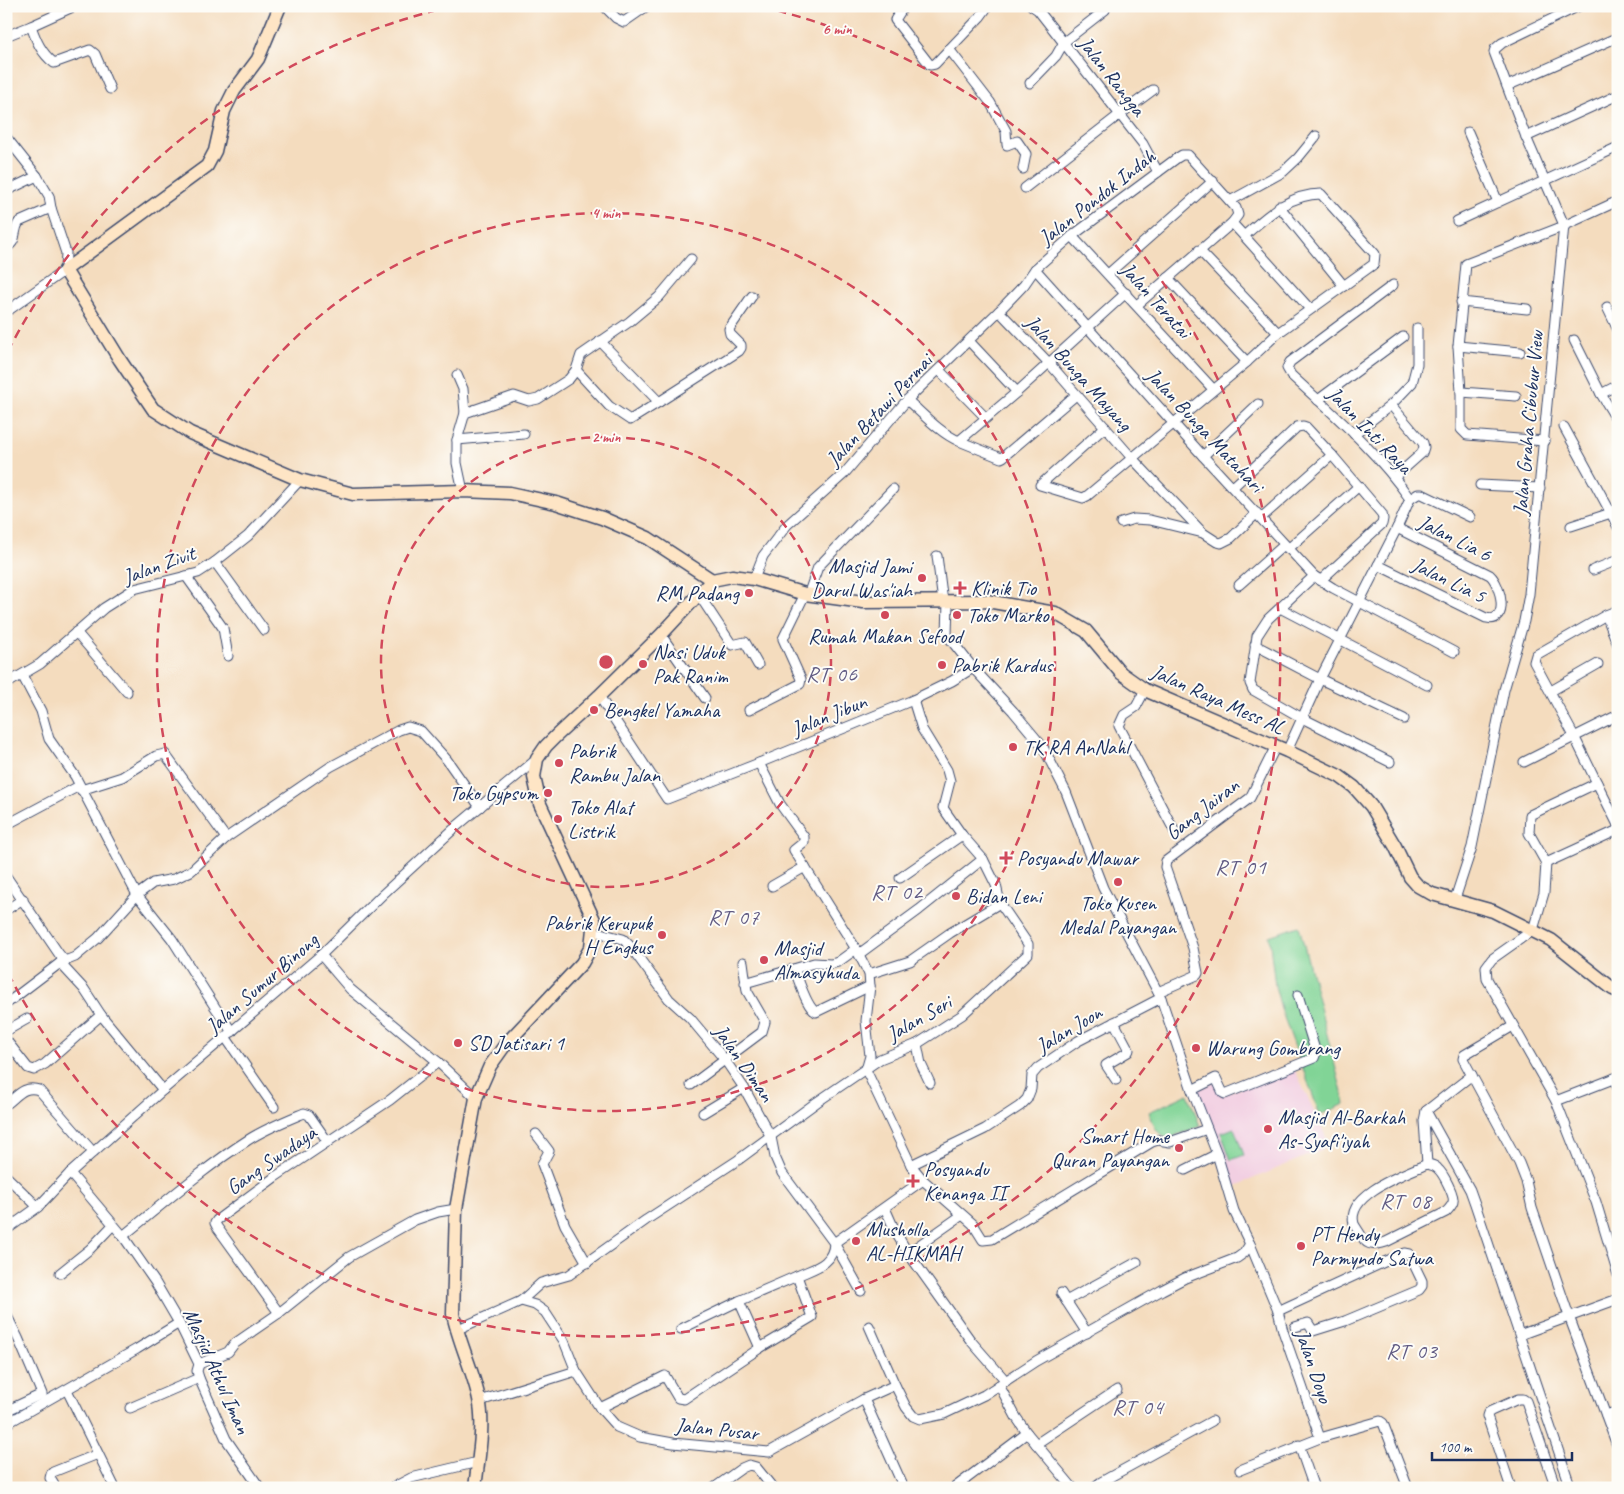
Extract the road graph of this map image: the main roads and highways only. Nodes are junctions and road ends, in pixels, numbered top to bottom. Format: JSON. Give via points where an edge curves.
{"nodes":[{"id":1,"x":280,"y":6,"type":"edge"},
{"id":2,"x":712,"y":580,"type":"junction"},
{"id":3,"x":1618,"y":991,"type":"edge"},
{"id":4,"x":475,"y":1488,"type":"edge"}],
"edges":[{"from":1,"to":2,"type":"main road","via":[[258,58],[224,111],[215,151],[206,166],[65,270],[153,408],[190,433],[300,480],[353,494],[510,493],[556,503],[648,538]]},
{"from":2,"to":3,"type":"main road","name":"Jalan Raya Mess AL","via":[[732,576],[754,579],[806,595],[862,602],[987,601],[1054,613],[1086,631],[1121,673],[1145,690],[1281,748],[1339,776],[1354,787],[1371,806],[1418,886],[1432,894],[1494,911],[1533,930]]},
{"from":2,"to":4,"type":"main road","via":[[661,635],[546,746],[537,759],[534,777],[540,804],[594,920],[591,947],[582,963],[504,1045],[490,1066],[476,1098],[456,1209],[453,1314],[480,1401]]}]}
